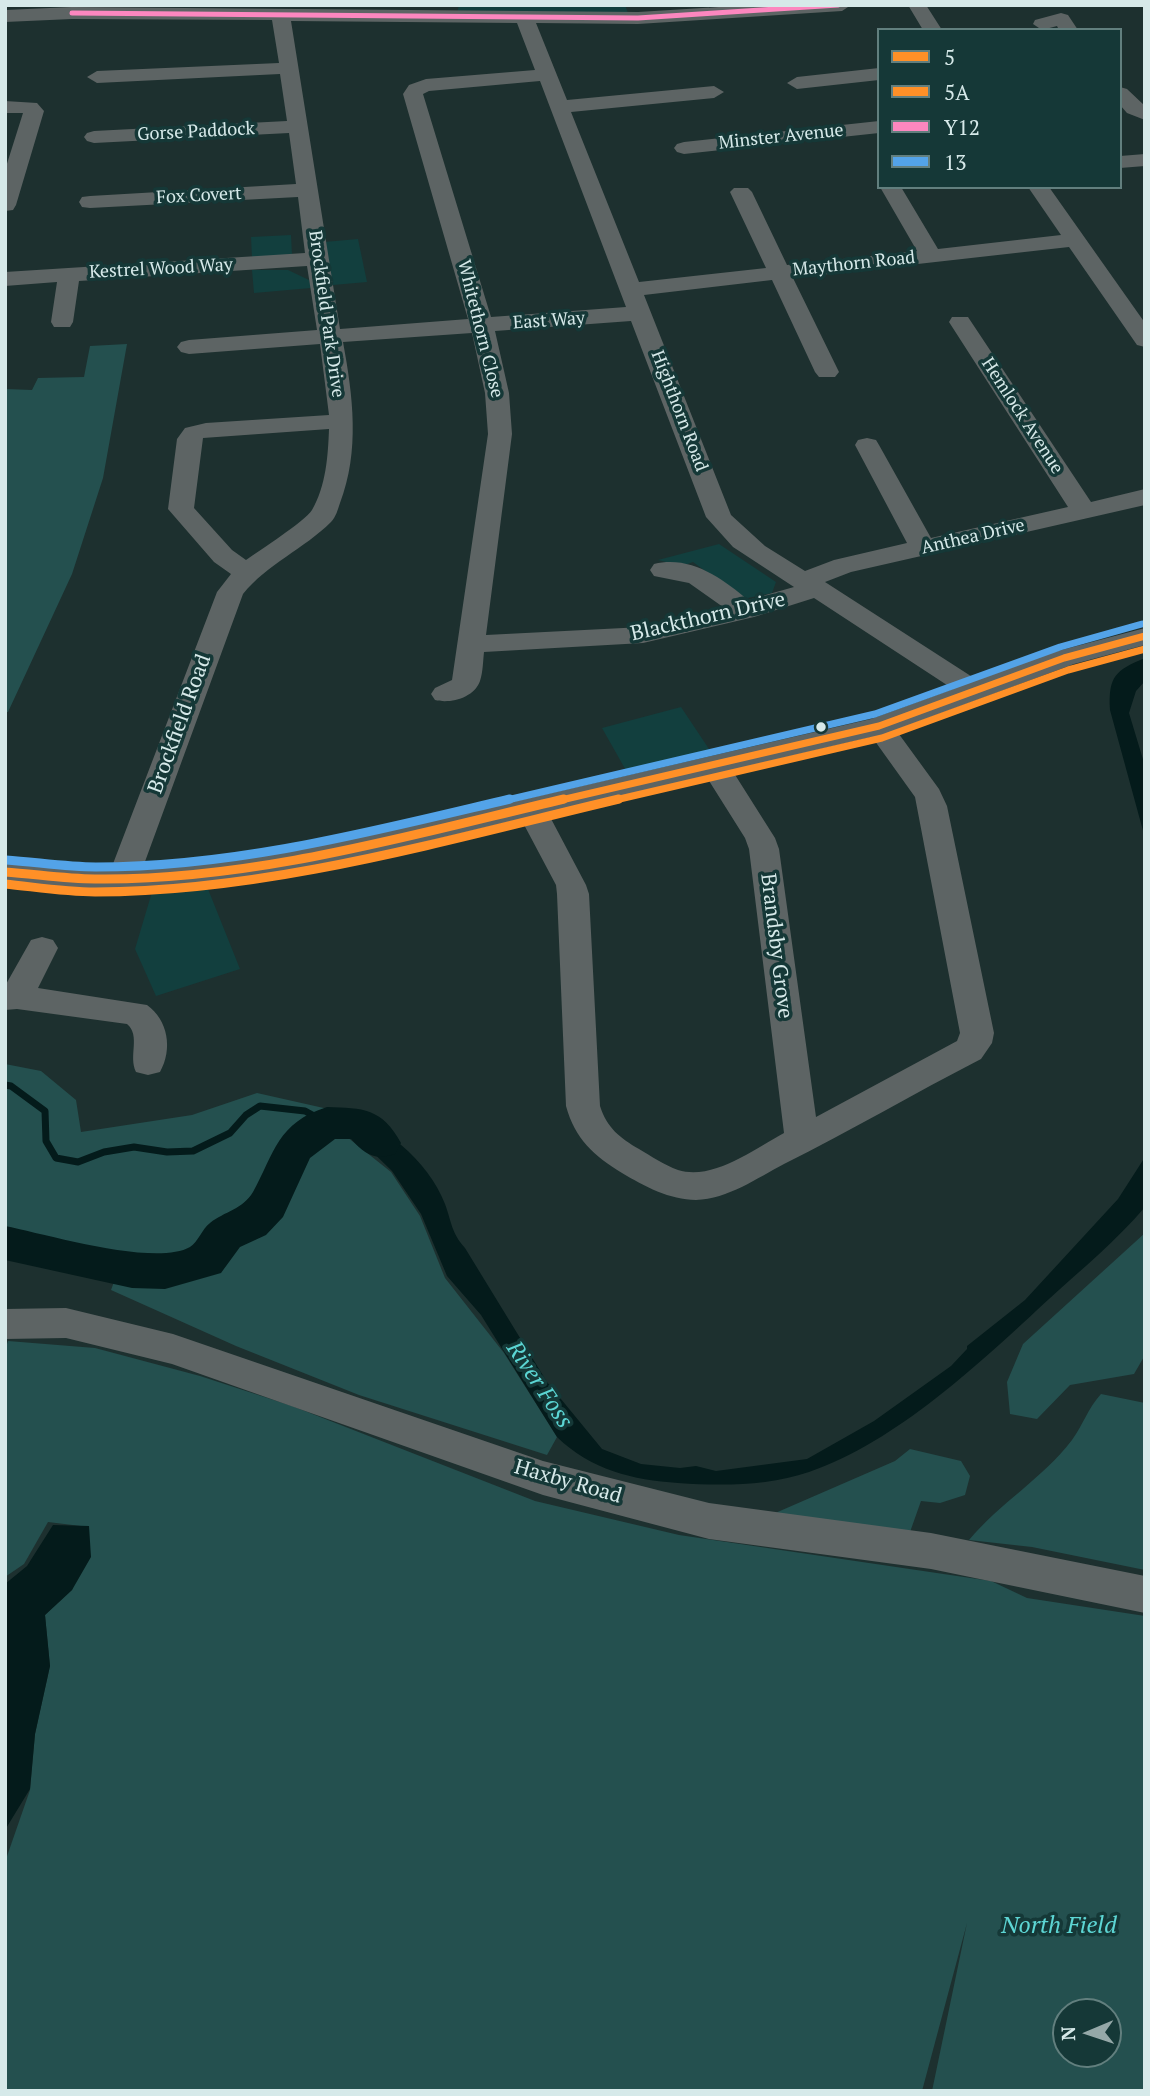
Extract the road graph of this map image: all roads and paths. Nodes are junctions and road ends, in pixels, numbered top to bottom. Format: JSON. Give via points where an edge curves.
{"nodes":[{"id":1,"x":842,"y":5,"type":"edge"},
{"id":2,"x":917,"y":5,"type":"edge"},
{"id":3,"x":74,"y":9,"type":"edge"},
{"id":4,"x":281,"y":15,"type":"junction"},
{"id":5,"x":5,"y":16,"type":"edge"},
{"id":6,"x":525,"y":19,"type":"junction"},
{"id":7,"x":932,"y":28,"type":"edge"},
{"id":8,"x":288,"y":68,"type":"junction"},
{"id":9,"x":877,"y":74,"type":"edge"},
{"id":10,"x":547,"y":75,"type":"junction"},
{"id":11,"x":98,"y":77,"type":"dead end"},
{"id":12,"x":797,"y":83,"type":"dead end"},
{"id":13,"x":714,"y":92,"type":"dead end"},
{"id":14,"x":1122,"y":95,"type":"edge"},
{"id":15,"x":6,"y":107,"type":"edge"},
{"id":16,"x":561,"y":107,"type":"junction"},
{"id":17,"x":1145,"y":114,"type":"edge"},
{"id":18,"x":298,"y":127,"type":"junction"},
{"id":19,"x":877,"y":127,"type":"edge"},
{"id":20,"x":94,"y":137,"type":"dead end"},
{"id":21,"x":684,"y":148,"type":"dead end"},
{"id":22,"x":1145,"y":160,"type":"edge"},
{"id":23,"x":1122,"y":162,"type":"edge"},
{"id":24,"x":887,"y":189,"type":"edge"},
{"id":25,"x":1039,"y":189,"type":"edge"},
{"id":26,"x":308,"y":190,"type":"junction"},
{"id":27,"x":741,"y":192,"type":"dead end"},
{"id":28,"x":90,"y":202,"type":"dead end"},
{"id":29,"x":5,"y":205,"type":"edge"},
{"id":30,"x":1075,"y":240,"type":"junction"},
{"id":31,"x":931,"y":256,"type":"junction"},
{"id":32,"x":317,"y":259,"type":"junction"},
{"id":33,"x":780,"y":272,"type":"junction"},
{"id":34,"x":69,"y":275,"type":"junction"},
{"id":35,"x":5,"y":279,"type":"edge"},
{"id":36,"x":632,"y":289,"type":"junction"},
{"id":37,"x":641,"y":313,"type":"junction"},
{"id":38,"x":62,"y":322,"type":"dead end"},
{"id":39,"x":959,"y":322,"type":"dead end"},
{"id":40,"x":482,"y":326,"type":"junction"},
{"id":41,"x":332,"y":338,"type":"junction"},
{"id":42,"x":1145,"y":340,"type":"edge"},
{"id":43,"x":189,"y":347,"type":"dead end"},
{"id":44,"x":826,"y":372,"type":"dead end"},
{"id":45,"x":341,"y":421,"type":"junction"},
{"id":46,"x":867,"y":445,"type":"dead end"},
{"id":47,"x":1145,"y":497,"type":"edge"},
{"id":48,"x":1084,"y":511,"type":"junction"},
{"id":49,"x":923,"y":548,"type":"junction"},
{"id":50,"x":663,"y":570,"type":"dead end"},
{"id":51,"x":246,"y":573,"type":"junction"},
{"id":52,"x":807,"y":583,"type":"junction"},
{"id":53,"x":744,"y":611,"type":"junction"},
{"id":54,"x":1145,"y":636,"type":"edge"},
{"id":55,"x":473,"y":644,"type":"junction"},
{"id":56,"x":973,"y":690,"type":"junction"},
{"id":57,"x":445,"y":694,"type":"dead end"},
{"id":58,"x":879,"y":726,"type":"junction"},
{"id":59,"x":713,"y":765,"type":"junction"},
{"id":60,"x":531,"y":809,"type":"junction"},
{"id":61,"x":5,"y":872,"type":"edge"},
{"id":62,"x":123,"y":879,"type":"junction"},
{"id":63,"x":42,"y":948,"type":"dead end"},
{"id":64,"x":11,"y":997,"type":"edge"},
{"id":65,"x":148,"y":1063,"type":"dead end"},
{"id":66,"x":802,"y":1140,"type":"junction"},
{"id":67,"x":5,"y":1324,"type":"edge"},
{"id":68,"x":1145,"y":1594,"type":"edge"}],
"edges":[{"from":1,"to":6,"type":"street","via":[[638,18]]},
{"from":2,"to":7,"type":"street"},
{"from":3,"to":4,"type":"street"},
{"from":3,"to":5,"type":"street"},
{"from":4,"to":6,"type":"street"},
{"from":4,"to":8,"type":"street","name":"Brockfield Park Drive"},
{"from":6,"to":10,"type":"street","name":"Highthorn Road"},
{"from":8,"to":11,"type":"street"},
{"from":8,"to":18,"type":"street","name":"Brockfield Park Drive"},
{"from":9,"to":12,"type":"street"},
{"from":10,"to":16,"type":"street","name":"Highthorn Road"},
{"from":10,"to":40,"type":"street","name":"Whitethorn Close","via":[[426,85],[414,91]]},
{"from":13,"to":16,"type":"street"},
{"from":14,"to":17,"type":"street"},
{"from":15,"to":29,"type":"street","via":[[34,111]]},
{"from":16,"to":36,"type":"street","name":"Highthorn Road"},
{"from":18,"to":20,"type":"street","name":"Gorse Paddock"},
{"from":18,"to":26,"type":"street","name":"Brockfield Park Drive"},
{"from":19,"to":21,"type":"street","name":"Minster Avenue"},
{"from":22,"to":23,"type":"street"},
{"from":24,"to":31,"type":"street"},
{"from":25,"to":30,"type":"street"},
{"from":26,"to":28,"type":"street","name":"Fox Covert"},
{"from":26,"to":32,"type":"street","name":"Brockfield Park Drive"},
{"from":27,"to":33,"type":"street"},
{"from":30,"to":31,"type":"street","name":"Maythorn Road"},
{"from":30,"to":42,"type":"street"},
{"from":31,"to":33,"type":"street","name":"Maythorn Road"},
{"from":32,"to":34,"type":"street","name":"Kestrel Wood Way"},
{"from":32,"to":41,"type":"street","name":"Brockfield Park Drive"},
{"from":33,"to":36,"type":"street","name":"Maythorn Road"},
{"from":33,"to":44,"type":"street"},
{"from":34,"to":35,"type":"street","name":"Kestrel Wood Way"},
{"from":34,"to":38,"type":"street"},
{"from":36,"to":37,"type":"street","name":"Highthorn Road"},
{"from":37,"to":40,"type":"street","name":"East Way"},
{"from":37,"to":52,"type":"street","name":"Highthorn Road","via":[[719,517],[733,535]]},
{"from":39,"to":48,"type":"street","name":"Hemlock Avenue"},
{"from":40,"to":41,"type":"street","name":"East Way"},
{"from":40,"to":55,"type":"street","name":"Whitethorn Close","via":[[497,393],[500,434]]},
{"from":41,"to":43,"type":"street","name":"East Way"},
{"from":41,"to":45,"type":"street","name":"Brockfield Park Drive"},
{"from":45,"to":51,"type":"street","name":"Brockfield Park Drive","via":[[335,477],[322,516]]},
{"from":45,"to":51,"type":"street","via":[[206,430],[189,439],[181,509],[223,556]]},
{"from":46,"to":49,"type":"street"},
{"from":47,"to":48,"type":"street","name":"Anthea Drive"},
{"from":48,"to":49,"type":"street","name":"Anthea Drive"},
{"from":49,"to":52,"type":"street","name":"Anthea Drive","via":[[843,566]]},
{"from":50,"to":53,"type":"street","via":[[693,573]]},
{"from":51,"to":62,"type":"street","name":"Brockfield Road","via":[[230,592]]},
{"from":52,"to":53,"type":"street","name":"Blackthorn Drive","via":[[798,596]]},
{"from":52,"to":56,"type":"street","name":"Highthorn Road"},
{"from":53,"to":55,"type":"street","name":"Blackthorn Drive","via":[[643,635]]},
{"from":54,"to":56,"type":"street"},
{"from":55,"to":57,"type":"street","name":"Whitethorn Close","via":[[466,682]]},
{"from":56,"to":58,"type":"street"},
{"from":58,"to":59,"type":"street"},
{"from":58,"to":66,"type":"street","via":[[929,796],[977,1033],[968,1049]]},
{"from":59,"to":60,"type":"street"},
{"from":59,"to":66,"type":"street","name":"Brandsby Grove","via":[[764,849]]},
{"from":60,"to":62,"type":"street","via":[[267,864]]},
{"from":60,"to":66,"type":"street","via":[[573,894],[583,1106],[595,1137],[665,1181],[700,1186],[722,1180]]},
{"from":61,"to":62,"type":"street"},
{"from":63,"to":64,"type":"street"},
{"from":64,"to":65,"type":"street","via":[[135,1013],[147,1020],[152,1030]]},
{"from":67,"to":68,"type":"street","name":"Haxby Road","via":[[66,1323],[173,1349],[543,1478],[709,1521],[931,1551]]}]}
